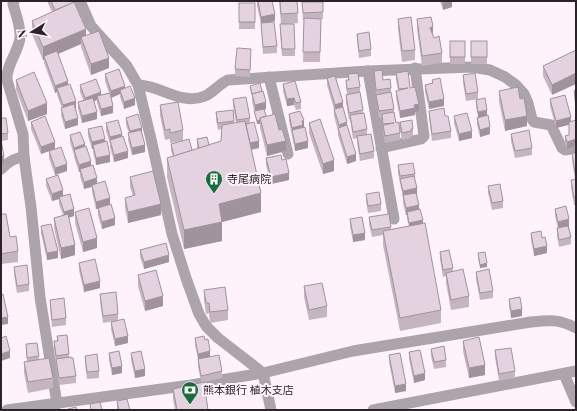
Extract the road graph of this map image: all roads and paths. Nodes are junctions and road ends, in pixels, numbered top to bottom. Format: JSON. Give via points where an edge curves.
{"nodes":[{"id":1,"x":14,"y":1,"type":"edge"},
{"id":2,"x":80,"y":1,"type":"edge"},
{"id":3,"x":415,"y":68,"type":"junction"},
{"id":4,"x":368,"y":71,"type":"junction"},
{"id":5,"x":269,"y":77,"type":"junction"},
{"id":6,"x":138,"y":85,"type":"junction"},
{"id":7,"x":381,"y":148,"type":"junction"},
{"id":8,"x":576,"y":148,"type":"edge"},
{"id":9,"x":288,"y":154,"type":"dead end"},
{"id":10,"x":24,"y":157,"type":"junction"},
{"id":11,"x":1,"y":169,"type":"edge"},
{"id":12,"x":394,"y":219,"type":"dead end"},
{"id":13,"x":576,"y":328,"type":"edge"},
{"id":14,"x":576,"y":365,"type":"edge"},
{"id":15,"x":576,"y":371,"type":"edge"},
{"id":16,"x":262,"y":373,"type":"junction"},
{"id":17,"x":564,"y":374,"type":"junction"},
{"id":18,"x":576,"y":402,"type":"edge"},
{"id":19,"x":57,"y":404,"type":"junction"},
{"id":20,"x":7,"y":410,"type":"edge"},
{"id":21,"x":271,"y":410,"type":"edge"},
{"id":22,"x":373,"y":410,"type":"edge"}],
"edges":[{"from":1,"to":10,"type":"street","via":[[20,37],[7,80],[23,134]]},
{"from":2,"to":6,"type":"street","via":[[91,26],[128,66]]},
{"from":3,"to":4,"type":"street"},
{"from":3,"to":7,"type":"street","via":[[424,136],[421,139]]},
{"from":3,"to":8,"type":"street","via":[[472,67],[490,70],[516,85],[524,94],[534,122],[551,126],[562,148]]},
{"from":4,"to":5,"type":"street"},
{"from":4,"to":7,"type":"street"},
{"from":5,"to":6,"type":"street","via":[[228,80],[204,96],[195,98],[168,94],[146,85]]},
{"from":5,"to":9,"type":"street"},
{"from":6,"to":16,"type":"street","via":[[172,234],[199,314],[218,338]]},
{"from":7,"to":12,"type":"street"},
{"from":10,"to":11,"type":"street","via":[[6,163]]},
{"from":10,"to":19,"type":"street","via":[[40,297]]},
{"from":13,"to":16,"type":"street","via":[[566,322],[552,320],[531,322],[353,351]]},
{"from":14,"to":17,"type":"street"},
{"from":15,"to":17,"type":"street"},
{"from":16,"to":19,"type":"street"},
{"from":16,"to":21,"type":"street"},
{"from":17,"to":18,"type":"street"},
{"from":17,"to":22,"type":"street"},
{"from":19,"to":20,"type":"street"}]}
